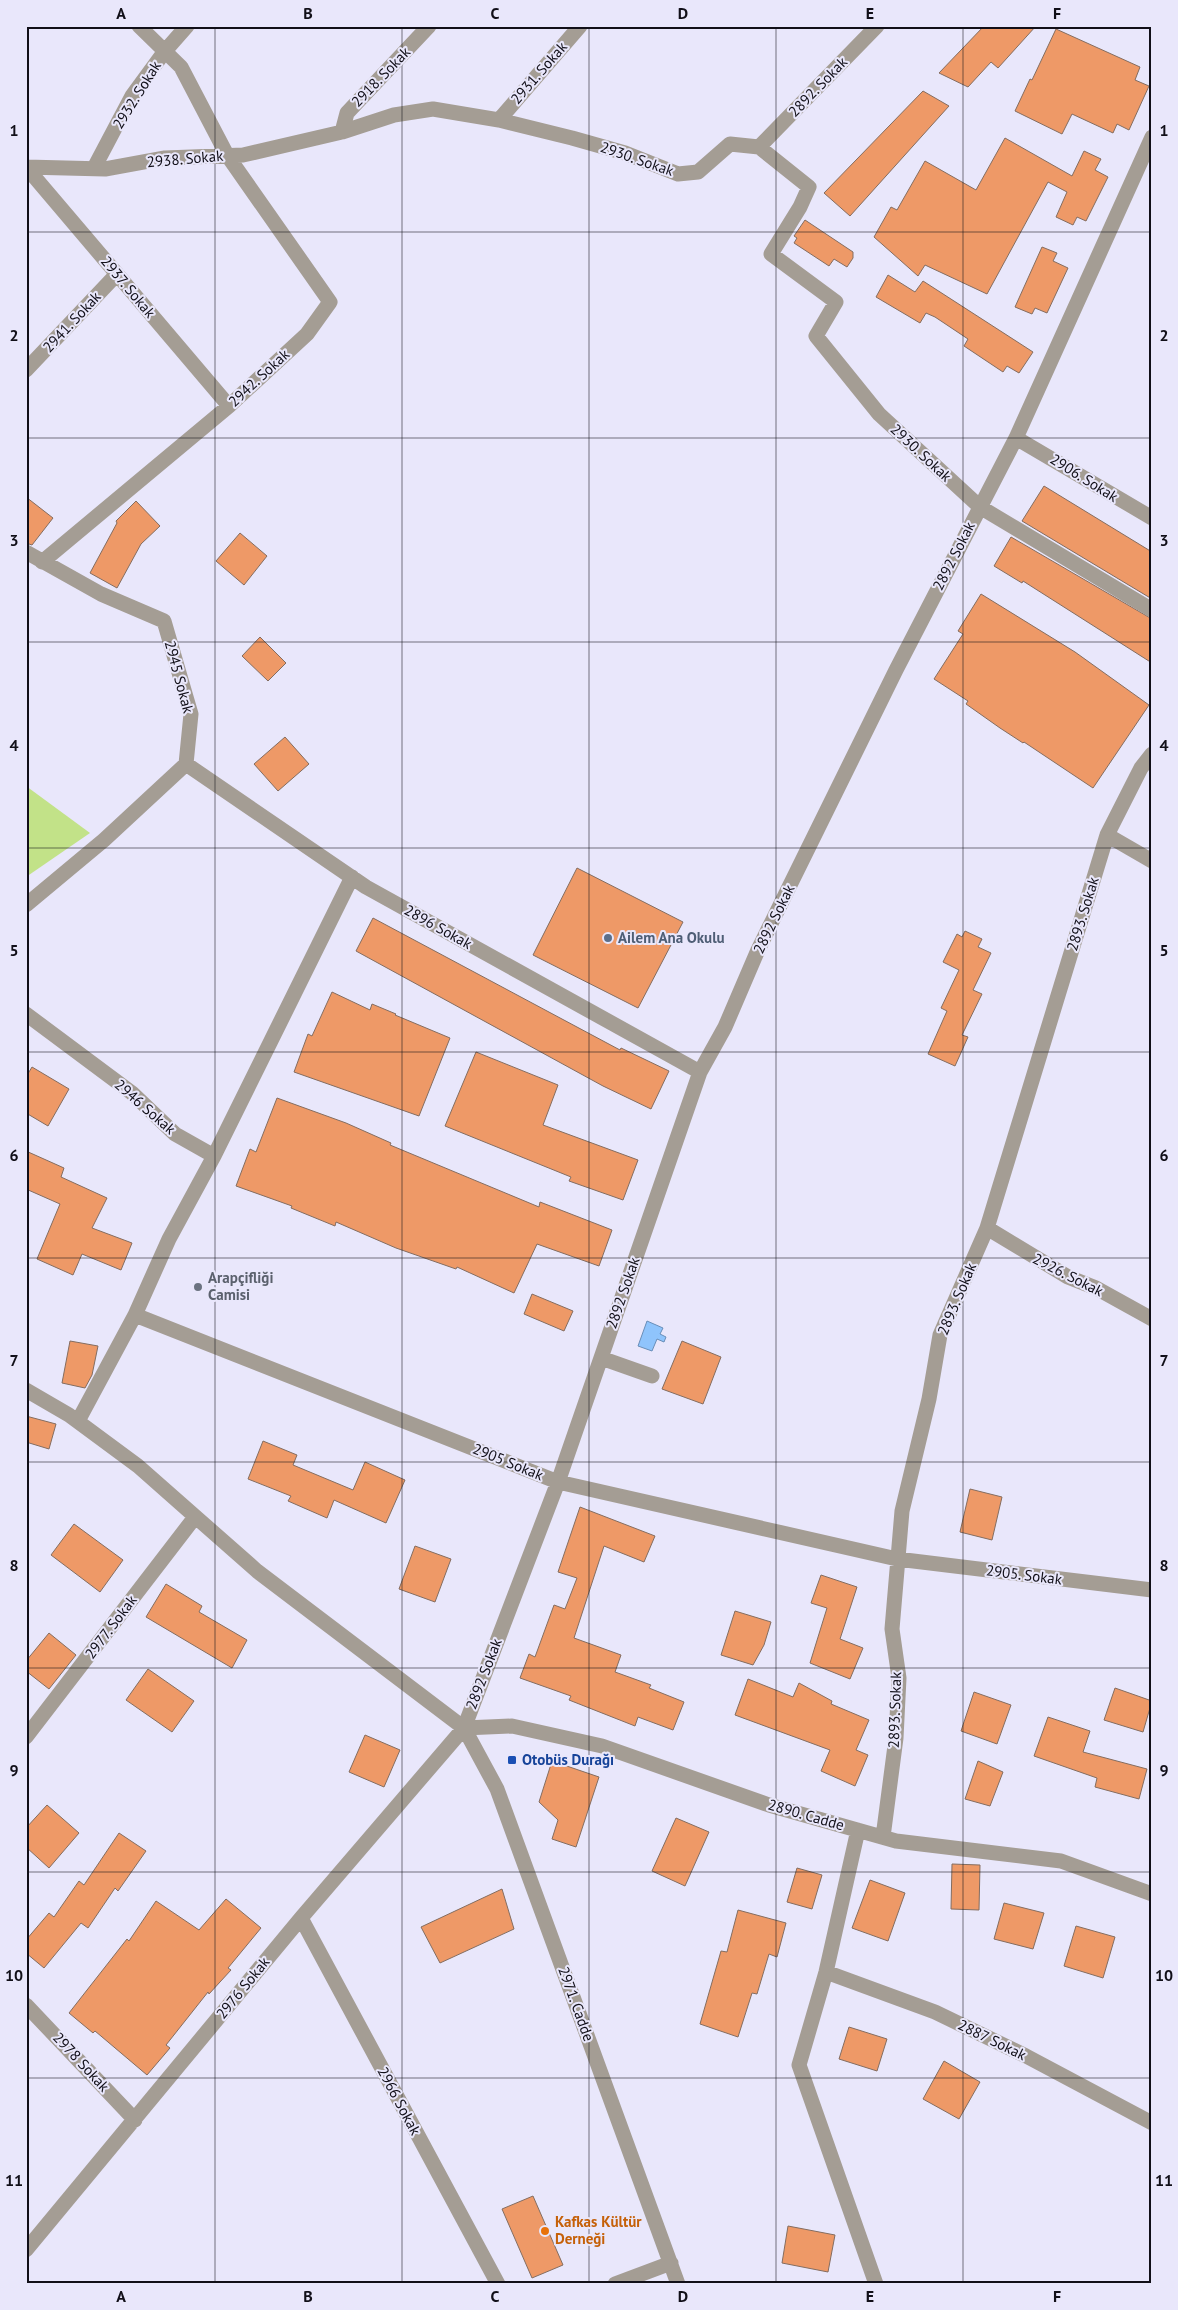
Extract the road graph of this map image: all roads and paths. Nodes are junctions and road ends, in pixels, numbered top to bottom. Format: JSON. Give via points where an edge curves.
{"nodes":[{"id":1,"x":139,"y":26,"type":"edge"},
{"id":2,"x":187,"y":26,"type":"edge"},
{"id":3,"x":430,"y":26,"type":"edge"},
{"id":4,"x":580,"y":26,"type":"edge"},
{"id":5,"x":877,"y":26,"type":"edge"},
{"id":6,"x":165,"y":51,"type":"junction"},
{"id":7,"x":498,"y":120,"type":"junction"},
{"id":8,"x":342,"y":132,"type":"junction"},
{"id":9,"x":1152,"y":137,"type":"edge"},
{"id":10,"x":759,"y":147,"type":"junction"},
{"id":11,"x":227,"y":155,"type":"junction"},
{"id":12,"x":26,"y":167,"type":"edge"},
{"id":13,"x":94,"y":168,"type":"junction"},
{"id":14,"x":117,"y":274,"type":"junction"},
{"id":15,"x":26,"y":370,"type":"edge"},
{"id":16,"x":229,"y":406,"type":"junction"},
{"id":17,"x":1016,"y":438,"type":"junction"},
{"id":18,"x":980,"y":508,"type":"junction"},
{"id":19,"x":1152,"y":518,"type":"edge"},
{"id":20,"x":26,"y":552,"type":"edge"},
{"id":21,"x":42,"y":562,"type":"junction"},
{"id":22,"x":1152,"y":610,"type":"edge"},
{"id":23,"x":1152,"y":754,"type":"edge"},
{"id":24,"x":186,"y":764,"type":"junction"},
{"id":25,"x":1107,"y":835,"type":"junction"},
{"id":26,"x":1152,"y":861,"type":"edge"},
{"id":27,"x":352,"y":877,"type":"junction"},
{"id":28,"x":26,"y":905,"type":"edge"},
{"id":29,"x":26,"y":1014,"type":"edge"},
{"id":30,"x":700,"y":1072,"type":"junction"},
{"id":31,"x":214,"y":1156,"type":"junction"},
{"id":32,"x":987,"y":1228,"type":"junction"},
{"id":33,"x":135,"y":1315,"type":"junction"},
{"id":34,"x":1152,"y":1319,"type":"edge"},
{"id":35,"x":601,"y":1358,"type":"junction"},
{"id":36,"x":652,"y":1376,"type":"dead end"},
{"id":37,"x":26,"y":1390,"type":"edge"},
{"id":38,"x":78,"y":1421,"type":"junction"},
{"id":39,"x":558,"y":1482,"type":"junction"},
{"id":40,"x":195,"y":1516,"type":"junction"},
{"id":41,"x":897,"y":1559,"type":"junction"},
{"id":42,"x":1152,"y":1590,"type":"edge"},
{"id":43,"x":464,"y":1728,"type":"junction"},
{"id":44,"x":26,"y":1737,"type":"edge"},
{"id":45,"x":858,"y":1830,"type":"junction"},
{"id":46,"x":883,"y":1837,"type":"junction"},
{"id":47,"x":1152,"y":1894,"type":"edge"},
{"id":48,"x":300,"y":1918,"type":"junction"},
{"id":49,"x":826,"y":1972,"type":"junction"},
{"id":50,"x":26,"y":2005,"type":"edge"},
{"id":51,"x":135,"y":2120,"type":"junction"},
{"id":52,"x":1152,"y":2123,"type":"edge"},
{"id":53,"x":26,"y":2250,"type":"edge"},
{"id":54,"x":671,"y":2263,"type":"junction"},
{"id":55,"x":498,"y":2284,"type":"edge"},
{"id":56,"x":615,"y":2284,"type":"edge"},
{"id":57,"x":678,"y":2284,"type":"edge"},
{"id":58,"x":876,"y":2284,"type":"edge"}],
"edges":[{"from":1,"to":6,"type":"street"},
{"from":2,"to":6,"type":"street","name":"2932. Sokak"},
{"from":3,"to":8,"type":"street","name":"2918. Sokak","via":[[347,113]]},
{"from":4,"to":7,"type":"street","name":"2931. Sokak"},
{"from":5,"to":10,"type":"street","name":"2892. Sokak"},
{"from":6,"to":11,"type":"street","via":[[181,67]]},
{"from":6,"to":13,"type":"street","name":"2932. Sokak","via":[[132,96]]},
{"from":7,"to":8,"type":"street","name":"2930. Sokak","via":[[433,109],[394,115]]},
{"from":7,"to":10,"type":"street","name":"2930. Sokak","via":[[625,153],[678,174],[698,172],[730,144]]},
{"from":8,"to":11,"type":"street","name":"2938. Sokak","via":[[243,155]]},
{"from":9,"to":17,"type":"street","name":"2892 Sokak"},
{"from":10,"to":18,"type":"street","name":"2930. Sokak","via":[[810,187],[771,254],[836,302],[816,336],[879,414]]},
{"from":11,"to":13,"type":"street","name":"2938. Sokak","via":[[165,158],[105,169]]},
{"from":11,"to":16,"type":"street","name":"2942. Sokak","via":[[330,302],[307,334]]},
{"from":12,"to":13,"type":"street","name":"2938. Sokak"},
{"from":12,"to":14,"type":"street","name":"2937. Sokak"},
{"from":14,"to":15,"type":"street","name":"2941. Sokak"},
{"from":14,"to":16,"type":"street","name":"2937. Sokak"},
{"from":16,"to":21,"type":"street","name":"2942. Sokak"},
{"from":17,"to":18,"type":"street","name":"2892 Sokak"},
{"from":17,"to":19,"type":"street","name":"2906. Sokak"},
{"from":18,"to":22,"type":"street"},
{"from":18,"to":30,"type":"street","name":"2892 Sokak","via":[[896,670],[758,950],[725,1027]]},
{"from":20,"to":21,"type":"street","name":"2945 Sokak"},
{"from":21,"to":24,"type":"street","name":"2945 Sokak","via":[[101,594],[164,621],[191,714]]},
{"from":23,"to":25,"type":"street","name":"2893. Sokak","via":[[1141,768]]},
{"from":24,"to":27,"type":"street","name":"2896 Sokak"},
{"from":24,"to":28,"type":"street"},
{"from":25,"to":26,"type":"street"},
{"from":25,"to":32,"type":"street","name":"2893. Sokak"},
{"from":27,"to":30,"type":"street","name":"2896 Sokak"},
{"from":27,"to":31,"type":"street"},
{"from":29,"to":31,"type":"street","name":"2946 Sokak","via":[[132,1093],[176,1134]]},
{"from":30,"to":35,"type":"street","name":"2892 Sokak"},
{"from":31,"to":33,"type":"street","via":[[169,1239]]},
{"from":32,"to":34,"type":"street","name":"2926. Sokak","via":[[1060,1272]]},
{"from":32,"to":41,"type":"street","name":"2893. Sokak","via":[[940,1335],[929,1399],[902,1511]]},
{"from":33,"to":38,"type":"street"},
{"from":33,"to":39,"type":"street","name":"2905 Sokak"},
{"from":35,"to":36,"type":"street"},
{"from":35,"to":39,"type":"street","name":"2892 Sokak"},
{"from":37,"to":38,"type":"street"},
{"from":38,"to":40,"type":"street","via":[[138,1466]]},
{"from":39,"to":41,"type":"street","name":"2905 Sokak"},
{"from":39,"to":43,"type":"street","name":"2892 Sokak"},
{"from":40,"to":43,"type":"street","via":[[257,1571]]},
{"from":40,"to":44,"type":"street","name":"2977. Sokak"},
{"from":41,"to":42,"type":"street","name":"2905. Sokak"},
{"from":41,"to":46,"type":"street","name":"2893. Sokak","via":[[892,1629],[899,1678],[896,1738]]},
{"from":43,"to":45,"type":"street","name":"2890. Cadde","via":[[512,1726],[602,1746],[769,1805]]},
{"from":43,"to":48,"type":"street","name":"2976 Sokak"},
{"from":43,"to":54,"type":"street","name":"2971. Cadde","via":[[497,1789]]},
{"from":45,"to":46,"type":"street","name":"2890. Cadde"},
{"from":45,"to":49,"type":"street"},
{"from":46,"to":47,"type":"street","name":"2890. Cadde","via":[[1061,1861]]},
{"from":48,"to":51,"type":"street","name":"2976 Sokak"},
{"from":48,"to":55,"type":"street","name":"2966 Sokak"},
{"from":49,"to":52,"type":"street","name":"2887 Sokak","via":[[935,2012]]},
{"from":49,"to":58,"type":"street","via":[[799,2065]]},
{"from":50,"to":51,"type":"street","name":"2978 Sokak"},
{"from":51,"to":53,"type":"street","name":"2976 Sokak"},
{"from":54,"to":56,"type":"street"},
{"from":54,"to":57,"type":"street","name":"2971. Cadde"}]}
